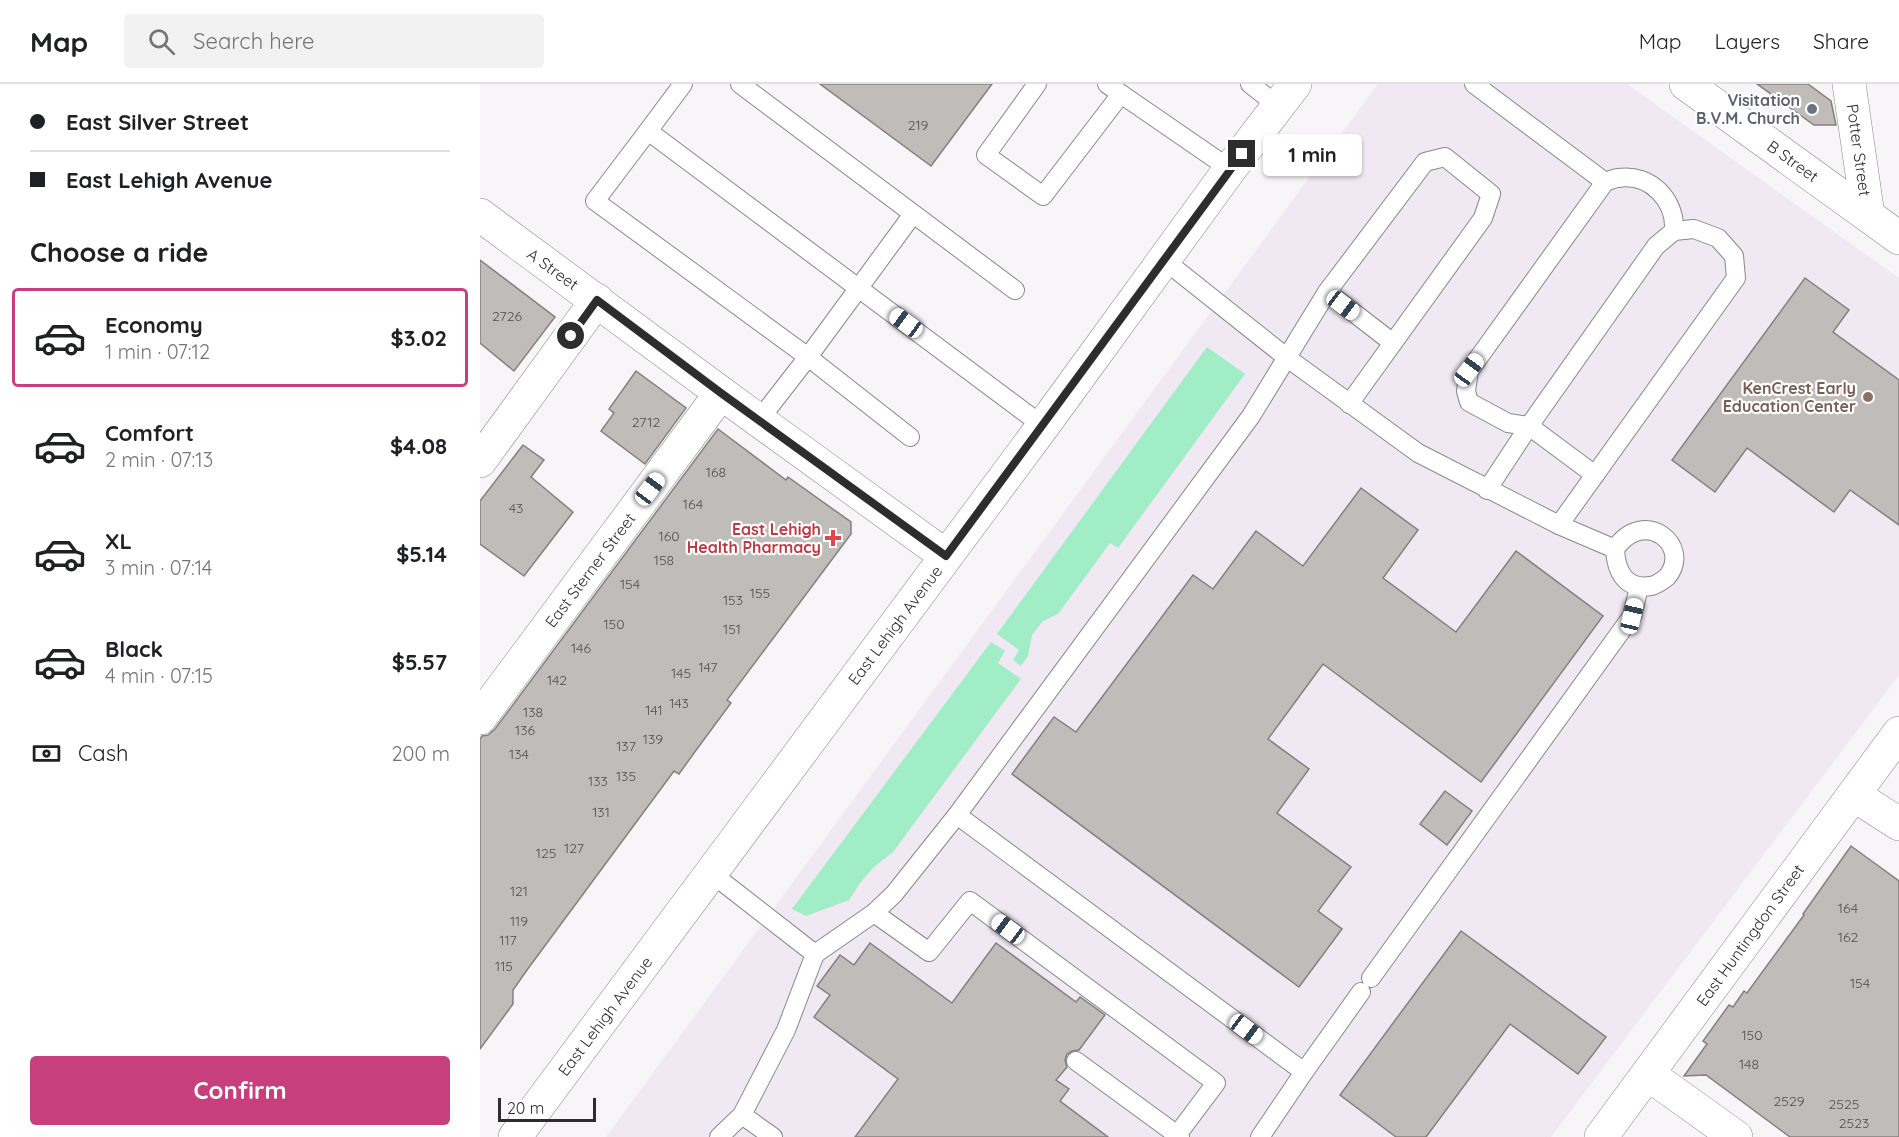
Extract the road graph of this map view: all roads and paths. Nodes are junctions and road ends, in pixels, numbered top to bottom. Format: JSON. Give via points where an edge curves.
{"nodes":[{"id":1,"x":683,"y":84,"type":"edge"},
{"id":2,"x":740,"y":84,"type":"edge"},
{"id":3,"x":1037,"y":84,"type":"edge"},
{"id":4,"x":1250,"y":84,"type":"edge"},
{"id":5,"x":1474,"y":84,"type":"edge"},
{"id":6,"x":1686,"y":84,"type":"edge"},
{"id":7,"x":1849,"y":84,"type":"edge"},
{"id":8,"x":1114,"y":89,"type":"edge"},
{"id":9,"x":1286,"y":95,"type":"edge"},
{"id":10,"x":648,"y":131,"type":"junction"},
{"id":11,"x":1230,"y":169,"type":"junction"},
{"id":12,"x":1605,"y":183,"type":"junction"},
{"id":13,"x":913,"y":214,"type":"junction"},
{"id":14,"x":480,"y":215,"type":"edge"},
{"id":15,"x":1868,"y":215,"type":"junction"},
{"id":16,"x":1674,"y":231,"type":"junction"},
{"id":17,"x":1899,"y":238,"type":"edge"},
{"id":18,"x":1164,"y":260,"type":"junction"},
{"id":19,"x":859,"y":288,"type":"junction"},
{"id":20,"x":1015,"y":290,"type":"dead end"},
{"id":21,"x":1327,"y":292,"type":"junction"},
{"id":22,"x":597,"y":300,"type":"junction"},
{"id":23,"x":1393,"y":343,"type":"junction"},
{"id":24,"x":808,"y":357,"type":"junction"},
{"id":25,"x":1286,"y":357,"type":"junction"},
{"id":26,"x":721,"y":393,"type":"junction"},
{"id":27,"x":1349,"y":404,"type":"junction"},
{"id":28,"x":759,"y":420,"type":"junction"},
{"id":29,"x":1043,"y":426,"type":"junction"},
{"id":30,"x":1529,"y":426,"type":"junction"},
{"id":31,"x":910,"y":437,"type":"dead end"},
{"id":32,"x":480,"y":461,"type":"edge"},
{"id":33,"x":1595,"y":475,"type":"junction"},
{"id":34,"x":1487,"y":490,"type":"junction"},
{"id":35,"x":1559,"y":525,"type":"junction"},
{"id":36,"x":1615,"y":549,"type":"junction"},
{"id":37,"x":946,"y":556,"type":"junction"},
{"id":38,"x":1638,"y":587,"type":"junction"},
{"id":39,"x":480,"y":718,"type":"edge"},
{"id":40,"x":1899,"y":733,"type":"edge"},
{"id":41,"x":1854,"y":795,"type":"junction"},
{"id":42,"x":957,"y":815,"type":"junction"},
{"id":43,"x":1899,"y":824,"type":"edge"},
{"id":44,"x":711,"y":873,"type":"junction"},
{"id":45,"x":874,"y":913,"type":"junction"},
{"id":46,"x":814,"y":954,"type":"junction"},
{"id":47,"x":1076,"y":1061,"type":"dead end"},
{"id":48,"x":1304,"y":1072,"type":"junction"},
{"id":49,"x":1648,"y":1074,"type":"junction"},
{"id":50,"x":742,"y":1115,"type":"junction"},
{"id":51,"x":1269,"y":1133,"type":"edge"},
{"id":52,"x":1179,"y":1136,"type":"edge"},
{"id":53,"x":515,"y":1137,"type":"edge"},
{"id":54,"x":719,"y":1137,"type":"edge"},
{"id":55,"x":773,"y":1137,"type":"edge"},
{"id":56,"x":1601,"y":1137,"type":"edge"},
{"id":57,"x":1736,"y":1137,"type":"edge"}],
"edges":[{"from":1,"to":10,"type":"lane"},
{"from":2,"to":13,"type":"lane"},
{"from":3,"to":8,"type":"lane","via":[[986,155],[1043,196]]},
{"from":4,"to":9,"type":"lane"},
{"from":5,"to":12,"type":"lane"},
{"from":6,"to":15,"type":"street","name":"B Street"},
{"from":7,"to":15,"type":"street","name":"Potter Street"},
{"from":8,"to":11,"type":"lane"},
{"from":9,"to":11,"type":"street","name":"East Lehigh Avenue"},
{"from":10,"to":19,"type":"lane"},
{"from":10,"to":24,"type":"lane","via":[[596,201]]},
{"from":11,"to":18,"type":"street","name":"East Lehigh Avenue"},
{"from":12,"to":16,"type":"lane","via":[[1619,178],[1656,186],[1675,219]]},
{"from":12,"to":30,"type":"lane","via":[[1469,370],[1469,402],[1508,423]]},
{"from":13,"to":19,"type":"lane"},
{"from":13,"to":20,"type":"lane"},
{"from":14,"to":22,"type":"street","name":"A Street"},
{"from":15,"to":17,"type":"street","name":"B Street"},
{"from":16,"to":30,"type":"lane","via":[[1656,246]]},
{"from":16,"to":33,"type":"lane","via":[[1694,229],[1718,238],[1734,256],[1736,278]]},
{"from":18,"to":25,"type":"lane"},
{"from":18,"to":29,"type":"street","name":"East Lehigh Avenue"},
{"from":19,"to":24,"type":"lane"},
{"from":19,"to":29,"type":"lane"},
{"from":21,"to":23,"type":"lane"},
{"from":21,"to":23,"type":"lane","via":[[1425,162],[1445,157],[1491,194],[1483,218]]},
{"from":21,"to":25,"type":"lane"},
{"from":22,"to":26,"type":"street","name":"A Street"},
{"from":22,"to":32,"type":"street"},
{"from":23,"to":27,"type":"lane"},
{"from":24,"to":28,"type":"lane"},
{"from":24,"to":31,"type":"lane"},
{"from":25,"to":27,"type":"lane"},
{"from":25,"to":42,"type":"lane","via":[[1251,416]]},
{"from":26,"to":28,"type":"street","name":"A Street"},
{"from":26,"to":39,"type":"street","name":"East Sterner Street"},
{"from":27,"to":34,"type":"lane","via":[[1418,453]]},
{"from":28,"to":37,"type":"street","name":"A Street"},
{"from":29,"to":37,"type":"street","name":"East Lehigh Avenue"},
{"from":30,"to":33,"type":"lane"},
{"from":30,"to":34,"type":"lane"},
{"from":33,"to":35,"type":"lane"},
{"from":34,"to":35,"type":"lane"},
{"from":35,"to":36,"type":"lane"},
{"from":36,"to":38,"type":"lane","via":[[1618,571]]},
{"from":36,"to":38,"type":"lane","via":[[1622,538],[1644,529],[1660,533],[1671,544],[1675,556],[1670,572],[1653,586]]},
{"from":37,"to":44,"type":"street","name":"East Lehigh Avenue"},
{"from":38,"to":48,"type":"lane","via":[[1632,616]]},
{"from":40,"to":41,"type":"street","name":"East Huntingdon Street"},
{"from":41,"to":43,"type":"street"},
{"from":41,"to":49,"type":"street","name":"East Huntingdon Street"},
{"from":42,"to":45,"type":"lane"},
{"from":42,"to":48,"type":"lane"},
{"from":44,"to":46,"type":"lane"},
{"from":44,"to":53,"type":"street","name":"East Lehigh Avenue"},
{"from":45,"to":46,"type":"lane"},
{"from":45,"to":52,"type":"lane","via":[[929,952],[970,901],[980,908],[1216,1083]]},
{"from":46,"to":50,"type":"lane","via":[[786,1030]]},
{"from":47,"to":52,"type":"lane"},
{"from":48,"to":51,"type":"lane"},
{"from":49,"to":56,"type":"street","name":"East Huntingdon Street"},
{"from":49,"to":57,"type":"street"},
{"from":50,"to":54,"type":"lane"},
{"from":50,"to":55,"type":"lane"}]}
